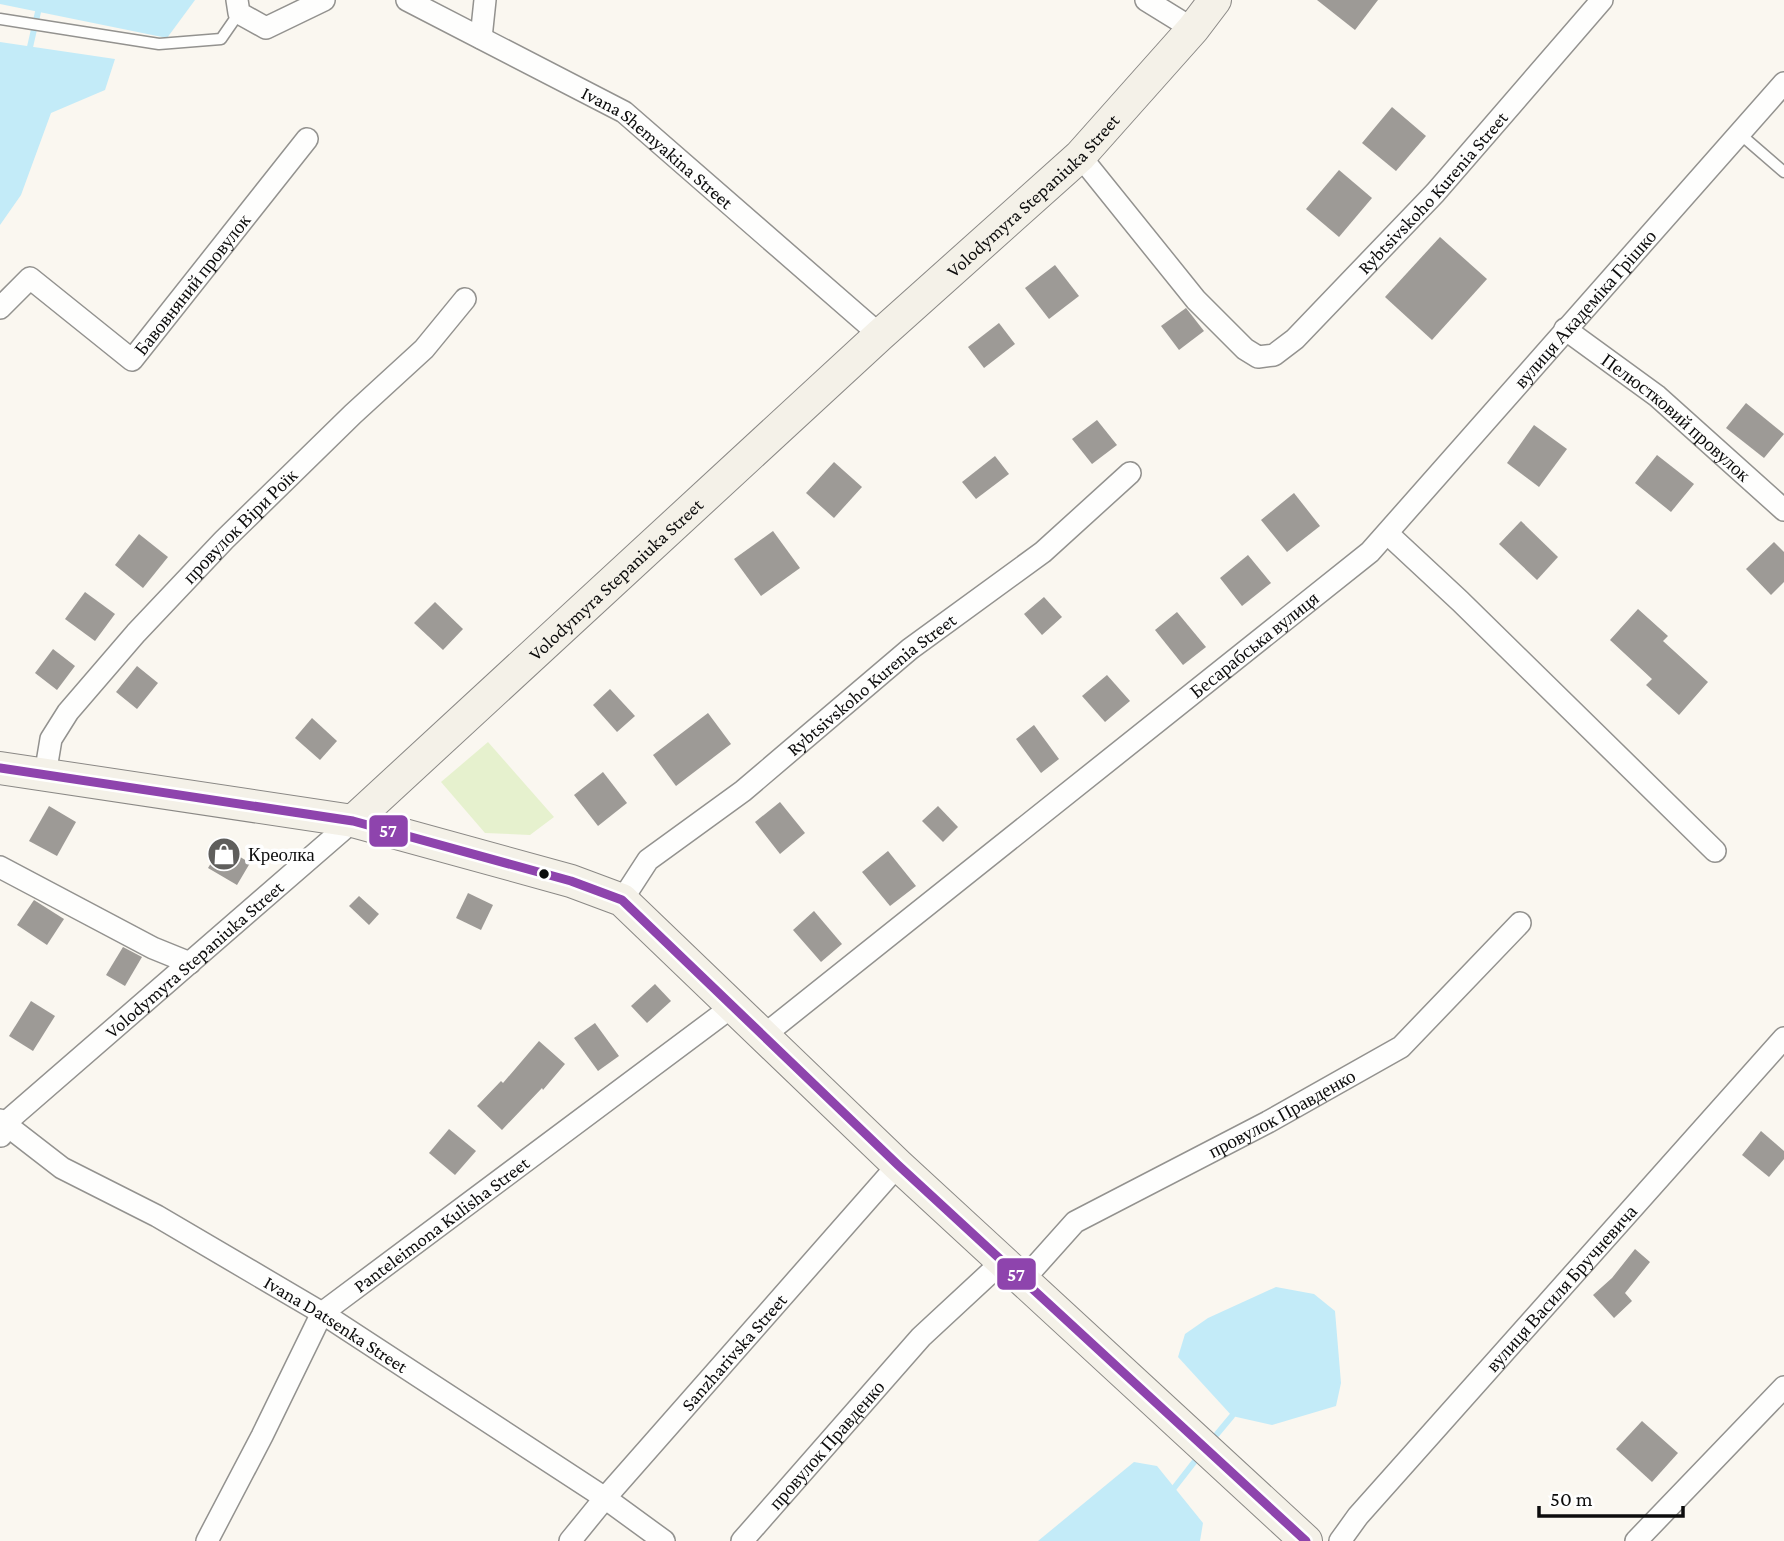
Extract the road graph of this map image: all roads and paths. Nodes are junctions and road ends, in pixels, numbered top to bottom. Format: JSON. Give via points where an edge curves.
{"nodes":[{"id":1,"x":324,"y":0,"type":"edge"},
{"id":2,"x":407,"y":0,"type":"edge"},
{"id":3,"x":485,"y":0,"type":"edge"},
{"id":4,"x":1146,"y":0,"type":"edge"},
{"id":5,"x":1215,"y":0,"type":"edge"},
{"id":6,"x":1602,"y":0,"type":"edge"},
{"id":7,"x":238,"y":7,"type":"edge"},
{"id":8,"x":0,"y":19,"type":"edge"},
{"id":9,"x":1193,"y":29,"type":"junction"},
{"id":10,"x":481,"y":38,"type":"junction"},
{"id":11,"x":1784,"y":83,"type":"edge"},
{"id":12,"x":1740,"y":134,"type":"junction"},
{"id":13,"x":307,"y":139,"type":"dead end"},
{"id":14,"x":1080,"y":156,"type":"junction"},
{"id":15,"x":1784,"y":172,"type":"edge"},
{"id":16,"x":466,"y":299,"type":"dead end"},
{"id":17,"x":0,"y":308,"type":"edge"},
{"id":18,"x":1565,"y":329,"type":"junction"},
{"id":19,"x":880,"y":335,"type":"junction"},
{"id":20,"x":1130,"y":473,"type":"dead end"},
{"id":21,"x":1784,"y":510,"type":"edge"},
{"id":22,"x":1388,"y":534,"type":"junction"},
{"id":23,"x":0,"y":768,"type":"edge"},
{"id":24,"x":44,"y":775,"type":"junction"},
{"id":25,"x":352,"y":821,"type":"junction"},
{"id":26,"x":1715,"y":851,"type":"dead end"},
{"id":27,"x":0,"y":866,"type":"edge"},
{"id":28,"x":622,"y":900,"type":"junction"},
{"id":29,"x":1520,"y":923,"type":"dead end"},
{"id":30,"x":190,"y":962,"type":"junction"},
{"id":31,"x":733,"y":1006,"type":"junction"},
{"id":32,"x":763,"y":1037,"type":"junction"},
{"id":33,"x":1784,"y":1038,"type":"edge"},
{"id":34,"x":2,"y":1127,"type":"edge"},
{"id":35,"x":898,"y":1165,"type":"junction"},
{"id":36,"x":1013,"y":1270,"type":"junction"},
{"id":37,"x":322,"y":1313,"type":"junction"},
{"id":38,"x":1784,"y":1387,"type":"edge"},
{"id":39,"x":605,"y":1498,"type":"junction"},
{"id":40,"x":1300,"y":1539,"type":"edge"},
{"id":41,"x":207,"y":1541,"type":"edge"},
{"id":42,"x":570,"y":1541,"type":"edge"},
{"id":43,"x":664,"y":1541,"type":"edge"},
{"id":44,"x":741,"y":1541,"type":"edge"},
{"id":45,"x":1340,"y":1541,"type":"edge"},
{"id":46,"x":1636,"y":1541,"type":"edge"}],
"edges":[{"from":1,"to":7,"type":"street","via":[[266,28]]},
{"from":2,"to":10,"type":"street","name":"Ivana Shemyakina Street"},
{"from":3,"to":10,"type":"street"},
{"from":4,"to":9,"type":"street"},
{"from":5,"to":9,"type":"street","name":"Volodymyra Stepaniuka Street"},
{"from":6,"to":14,"type":"street","name":"Rybtsivskoho Kurenia Street","via":[[1435,193],[1295,339],[1274,355],[1258,357],[1245,349],[1196,300]]},
{"from":7,"to":8,"type":"lane","via":[[220,40],[159,44]]},
{"from":9,"to":14,"type":"street","name":"Volodymyra Stepaniuka Street"},
{"from":10,"to":19,"type":"street","name":"Ivana Shemyakina Street","via":[[624,112]]},
{"from":11,"to":12,"type":"street","name":"вулиця Академіка Грішко"},
{"from":12,"to":15,"type":"lane"},
{"from":12,"to":18,"type":"street","name":"вулиця Академіка Грішко"},
{"from":13,"to":17,"type":"street","name":"Бавовняний провулок","via":[[132,360],[30,278]]},
{"from":14,"to":19,"type":"street","name":"Volodymyra Stepaniuka Street"},
{"from":16,"to":24,"type":"street","name":"провулок Віри Роїк","via":[[424,349],[224,540],[136,633],[62,721],[51,739]]},
{"from":18,"to":21,"type":"street","name":"Пелюстковий провулок","via":[[1657,396]]},
{"from":18,"to":22,"type":"street","name":"вулиця Академіка Грішко"},
{"from":19,"to":25,"type":"street","name":"Volodymyra Stepaniuka Street"},
{"from":20,"to":28,"type":"street","name":"Rybtsivskoho Kurenia Street","via":[[1043,552],[910,649],[743,791],[648,860]]},
{"from":22,"to":26,"type":"street"},
{"from":22,"to":32,"type":"street","name":"Бесарабська вулиця"},
{"from":23,"to":24,"type":"street"},
{"from":24,"to":25,"type":"street"},
{"from":25,"to":28,"type":"street","via":[[571,881]]},
{"from":25,"to":30,"type":"street","name":"Volodymyra Stepaniuka Street"},
{"from":27,"to":30,"type":"street","via":[[153,948]]},
{"from":28,"to":31,"type":"street"},
{"from":29,"to":36,"type":"street","name":"провулок Правденко","via":[[1401,1047],[1075,1222]]},
{"from":30,"to":34,"type":"street","name":"Volodymyra Stepaniuka Street"},
{"from":31,"to":32,"type":"street"},
{"from":31,"to":37,"type":"street","name":"Panteleimona Kulisha Street"},
{"from":32,"to":35,"type":"street"},
{"from":33,"to":45,"type":"street","name":"вулиця Василя Бручневича"},
{"from":34,"to":37,"type":"street","name":"Ivana Datsenka Street","via":[[62,1168],[158,1216]]},
{"from":35,"to":36,"type":"street"},
{"from":35,"to":39,"type":"street","name":"Sanzharivska Street"},
{"from":36,"to":40,"type":"street"},
{"from":36,"to":44,"type":"street","name":"провулок Правденко","via":[[921,1337]]},
{"from":37,"to":39,"type":"street","name":"Ivana Datsenka Street"},
{"from":37,"to":41,"type":"street","name":"Panteleimona Kulisha Street"},
{"from":38,"to":46,"type":"street"},
{"from":39,"to":42,"type":"street","name":"Sanzharivska Street"},
{"from":39,"to":43,"type":"street","name":"Ivana Datsenka Street"}]}
